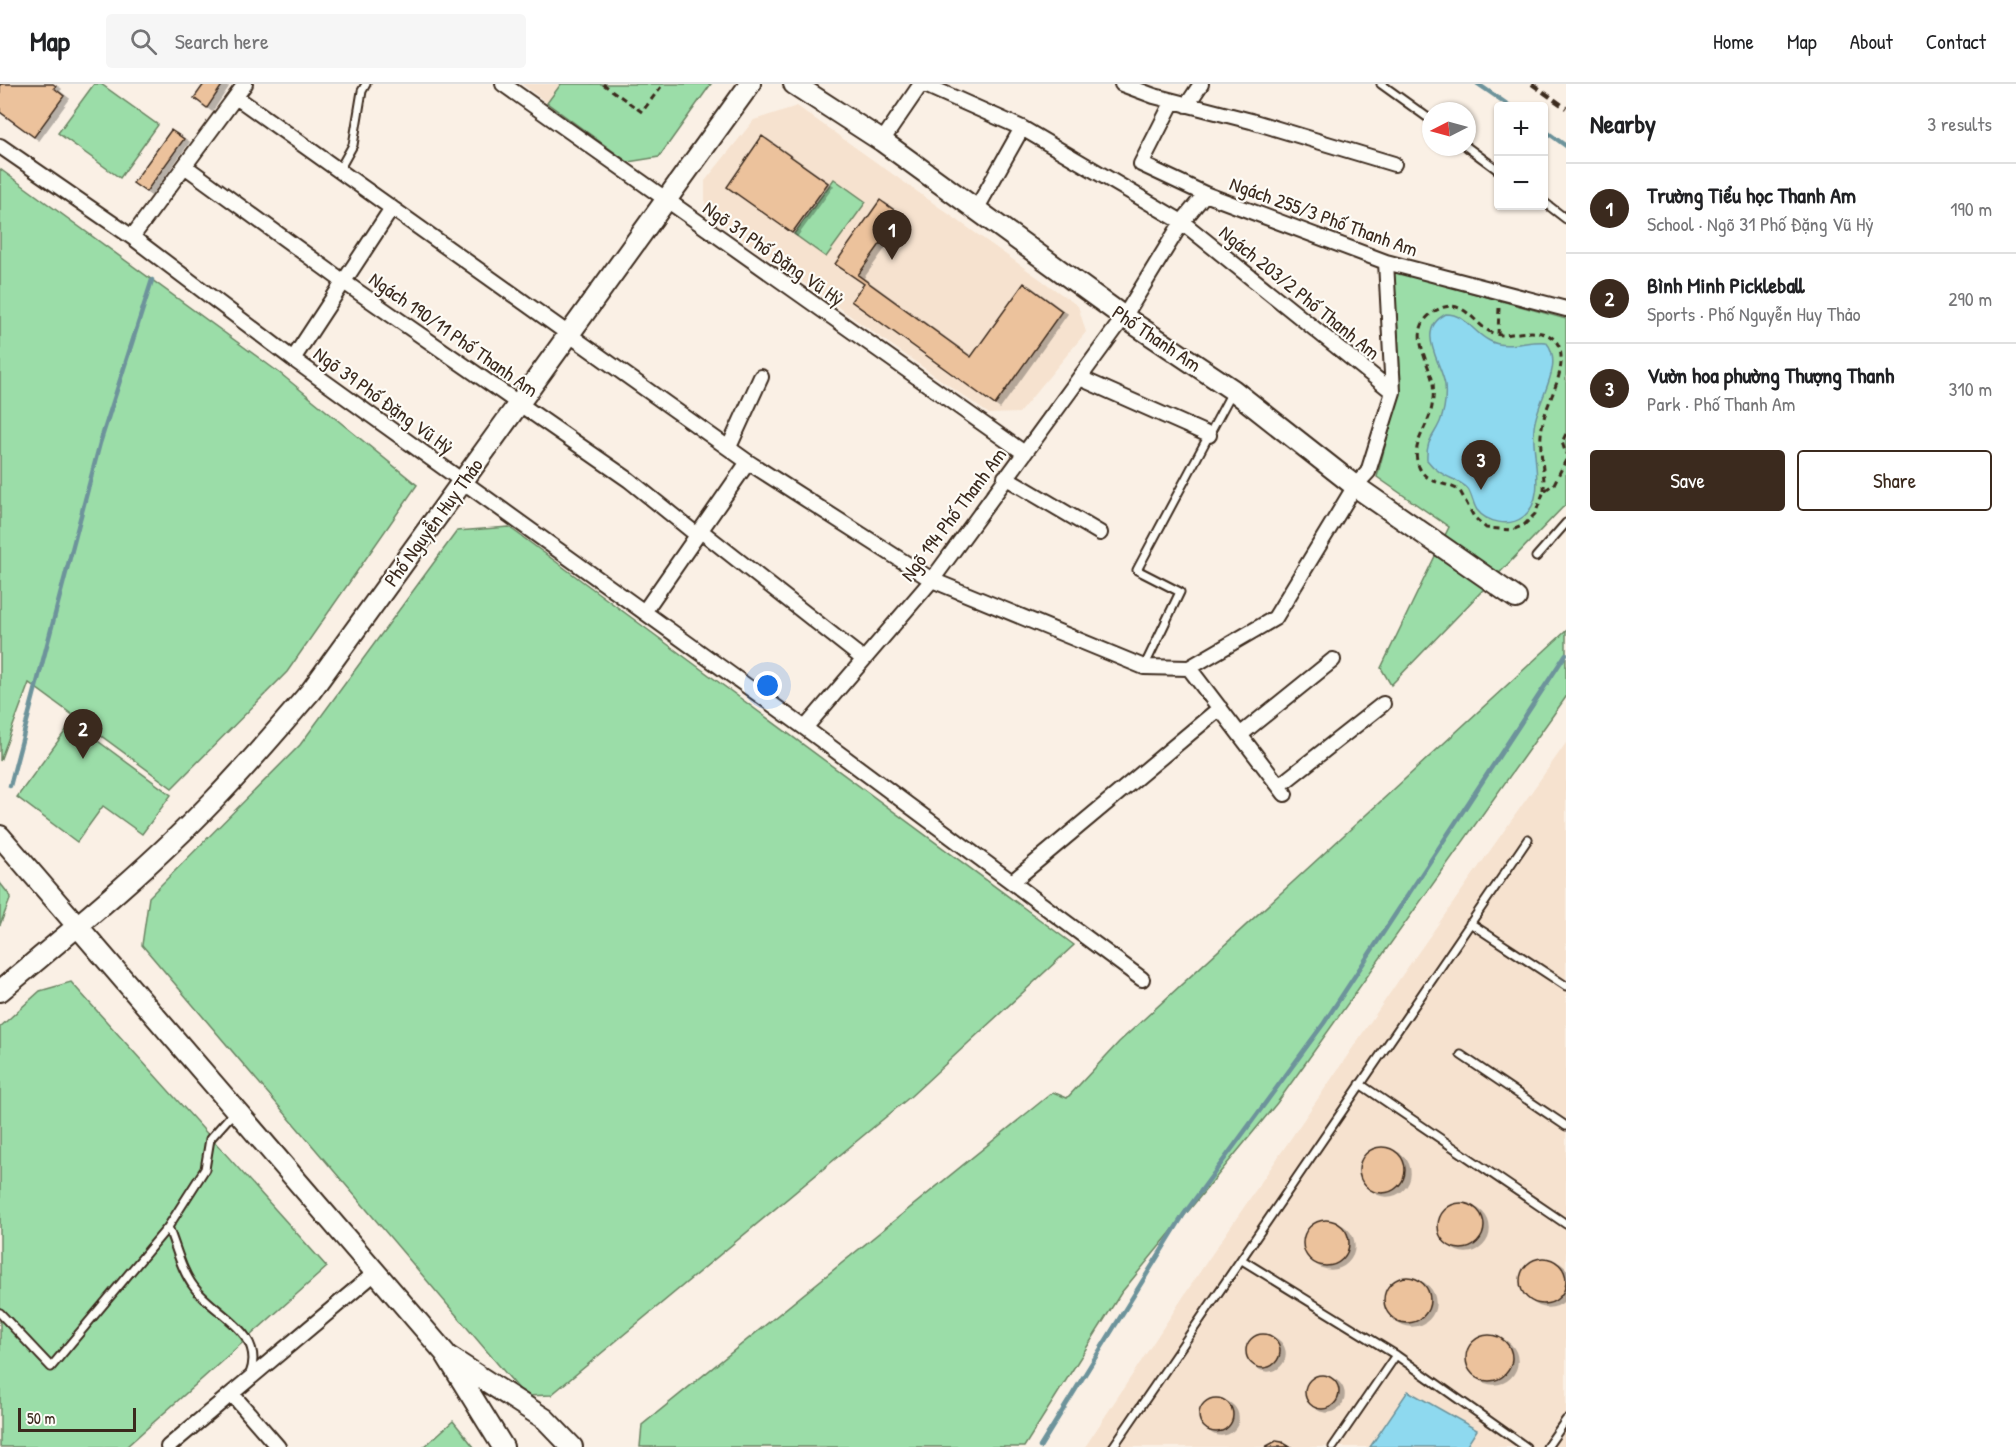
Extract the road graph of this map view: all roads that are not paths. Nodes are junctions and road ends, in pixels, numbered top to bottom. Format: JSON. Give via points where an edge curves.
{"nodes":[{"id":1,"x":245,"y":84,"type":"edge"},
{"id":2,"x":366,"y":84,"type":"edge"},
{"id":3,"x":503,"y":84,"type":"edge"},
{"id":4,"x":750,"y":84,"type":"edge"},
{"id":5,"x":794,"y":84,"type":"edge"},
{"id":6,"x":922,"y":84,"type":"edge"},
{"id":7,"x":1122,"y":84,"type":"edge"},
{"id":8,"x":1201,"y":84,"type":"edge"},
{"id":9,"x":1381,"y":84,"type":"edge"},
{"id":10,"x":236,"y":97,"type":"junction"},
{"id":11,"x":1180,"y":103,"type":"junction"},
{"id":12,"x":1422,"y":114,"type":"edge"},
{"id":13,"x":1022,"y":128,"type":"junction"},
{"id":14,"x":882,"y":141,"type":"junction"},
{"id":15,"x":0,"y":146,"type":"edge"},
{"id":16,"x":1476,"y":154,"type":"edge"},
{"id":17,"x":1394,"y":164,"type":"dead end"},
{"id":18,"x":186,"y":167,"type":"junction"},
{"id":19,"x":1494,"y":167,"type":"edge"},
{"id":20,"x":339,"y":170,"type":"junction"},
{"id":21,"x":1205,"y":194,"type":"junction"},
{"id":22,"x":665,"y":201,"type":"junction"},
{"id":23,"x":1548,"y":205,"type":"edge"},
{"id":24,"x":392,"y":208,"type":"junction"},
{"id":25,"x":977,"y":208,"type":"junction"},
{"id":26,"x":1566,"y":219,"type":"edge"},
{"id":27,"x":1182,"y":222,"type":"junction"},
{"id":28,"x":132,"y":237,"type":"junction"},
{"id":29,"x":1386,"y":262,"type":"junction"},
{"id":30,"x":344,"y":282,"type":"junction"},
{"id":31,"x":1566,"y":309,"type":"edge"},
{"id":32,"x":1124,"y":317,"type":"junction"},
{"id":33,"x":569,"y":334,"type":"junction"},
{"id":34,"x":293,"y":359,"type":"junction"},
{"id":35,"x":761,"y":377,"type":"dead end"},
{"id":36,"x":1080,"y":378,"type":"junction"},
{"id":37,"x":1233,"y":390,"type":"junction"},
{"id":38,"x":1393,"y":392,"type":"junction"},
{"id":39,"x":519,"y":403,"type":"junction"},
{"id":40,"x":1209,"y":435,"type":"junction"},
{"id":41,"x":729,"y":447,"type":"junction"},
{"id":42,"x":1023,"y":452,"type":"junction"},
{"id":43,"x":748,"y":462,"type":"junction"},
{"id":44,"x":1005,"y":477,"type":"junction"},
{"id":45,"x":463,"y":481,"type":"junction"},
{"id":46,"x":1355,"y":486,"type":"junction"},
{"id":47,"x":1566,"y":523,"type":"edge"},
{"id":48,"x":699,"y":533,"type":"junction"},
{"id":49,"x":1100,"y":533,"type":"dead end"},
{"id":50,"x":1536,"y":557,"type":"dead end"},
{"id":51,"x":932,"y":580,"type":"junction"},
{"id":52,"x":1516,"y":598,"type":"dead end"},
{"id":53,"x":644,"y":612,"type":"junction"},
{"id":54,"x":862,"y":658,"type":"junction"},
{"id":55,"x":1333,"y":660,"type":"dead end"},
{"id":56,"x":1144,"y":667,"type":"junction"},
{"id":57,"x":1189,"y":668,"type":"junction"},
{"id":58,"x":1383,"y":704,"type":"dead end"},
{"id":59,"x":1220,"y":708,"type":"junction"},
{"id":60,"x":805,"y":728,"type":"junction"},
{"id":61,"x":1240,"y":735,"type":"junction"},
{"id":62,"x":0,"y":836,"type":"edge"},
{"id":63,"x":1528,"y":839,"type":"dead end"},
{"id":64,"x":1012,"y":882,"type":"junction"},
{"id":65,"x":1470,"y":923,"type":"junction"},
{"id":66,"x":78,"y":927,"type":"junction"},
{"id":67,"x":1142,"y":980,"type":"dead end"},
{"id":68,"x":1566,"y":986,"type":"edge"},
{"id":69,"x":0,"y":991,"type":"edge"},
{"id":70,"x":1461,"y":1055,"type":"dead end"},
{"id":71,"x":1359,"y":1084,"type":"junction"},
{"id":72,"x":236,"y":1110,"type":"junction"},
{"id":73,"x":1566,"y":1126,"type":"edge"},
{"id":74,"x":1566,"y":1224,"type":"edge"},
{"id":75,"x":168,"y":1227,"type":"junction"},
{"id":76,"x":1242,"y":1260,"type":"junction"},
{"id":77,"x":375,"y":1273,"type":"junction"},
{"id":78,"x":0,"y":1313,"type":"edge"},
{"id":79,"x":445,"y":1353,"type":"junction"},
{"id":80,"x":1396,"y":1355,"type":"junction"},
{"id":81,"x":248,"y":1380,"type":"junction"},
{"id":82,"x":232,"y":1394,"type":"junction"},
{"id":83,"x":1566,"y":1420,"type":"edge"},
{"id":84,"x":168,"y":1447,"type":"edge"},
{"id":85,"x":278,"y":1447,"type":"edge"},
{"id":86,"x":503,"y":1447,"type":"edge"},
{"id":87,"x":572,"y":1447,"type":"edge"},
{"id":88,"x":1113,"y":1447,"type":"edge"},
{"id":89,"x":1333,"y":1447,"type":"edge"},
{"id":90,"x":1526,"y":1447,"type":"edge"},
{"id":91,"x":1547,"y":1447,"type":"edge"}],
"edges":[{"from":1,"to":10,"type":"street"},
{"from":2,"to":20,"type":"lane","via":[[354,145]]},
{"from":3,"to":22,"type":"street","name":"Ngõ 31 Phố Đặng Vũ Hỷ"},
{"from":4,"to":22,"type":"street","name":"Phố Nguyễn Huy Thảo"},
{"from":5,"to":14,"type":"street","name":"Phố Thanh Am"},
{"from":6,"to":13,"type":"street","name":"Ngách 203/2 Phố Thanh Am"},
{"from":6,"to":14,"type":"street"},
{"from":7,"to":11,"type":"street"},
{"from":8,"to":11,"type":"street"},
{"from":9,"to":12,"type":"lane"},
{"from":10,"to":18,"type":"street"},
{"from":10,"to":20,"type":"street"},
{"from":11,"to":17,"type":"street"},
{"from":11,"to":21,"type":"street","name":"Ngách 255/3 Phố Thanh Am","via":[[1141,164]]},
{"from":13,"to":25,"type":"street"},
{"from":13,"to":27,"type":"street","name":"Ngách 203/2 Phố Thanh Am"},
{"from":14,"to":25,"type":"street","name":"Phố Thanh Am"},
{"from":15,"to":28,"type":"street","name":"Ngõ 39 Phố Đặng Vũ Hỷ"},
{"from":16,"to":19,"type":"lane"},
{"from":18,"to":28,"type":"street"},
{"from":18,"to":30,"type":"street","name":"Ngách 190/11 Phố Thanh Am"},
{"from":20,"to":24,"type":"street"},
{"from":21,"to":27,"type":"street","name":"Ngõ 194 Phố Thanh Am"},
{"from":21,"to":29,"type":"street","name":"Ngách 255/3 Phố Thanh Am"},
{"from":22,"to":33,"type":"street","name":"Phố Nguyễn Huy Thảo"},
{"from":22,"to":42,"type":"street","name":"Ngõ 31 Phố Đặng Vũ Hỷ"},
{"from":23,"to":26,"type":"lane"},
{"from":24,"to":30,"type":"street"},
{"from":24,"to":33,"type":"street"},
{"from":25,"to":32,"type":"street","name":"Phố Thanh Am"},
{"from":27,"to":32,"type":"street","name":"Ngõ 194 Phố Thanh Am"},
{"from":27,"to":38,"type":"street","name":"Ngách 203/2 Phố Thanh Am"},
{"from":28,"to":34,"type":"street","name":"Ngõ 39 Phố Đặng Vũ Hỷ"},
{"from":29,"to":31,"type":"street","name":"Ngách 255/3 Phố Thanh Am"},
{"from":29,"to":38,"type":"street"},
{"from":30,"to":34,"type":"street"},
{"from":30,"to":39,"type":"street","name":"Ngách 190/11 Phố Thanh Am"},
{"from":32,"to":36,"type":"street","name":"Ngõ 194 Phố Thanh Am"},
{"from":32,"to":37,"type":"street","name":"Phố Thanh Am"},
{"from":33,"to":39,"type":"street","name":"Phố Nguyễn Huy Thảo"},
{"from":33,"to":41,"type":"street"},
{"from":34,"to":45,"type":"street","name":"Ngõ 39 Phố Đặng Vũ Hỷ"},
{"from":35,"to":41,"type":"street"},
{"from":36,"to":40,"type":"street"},
{"from":36,"to":42,"type":"street","name":"Ngõ 194 Phố Thanh Am"},
{"from":37,"to":40,"type":"lane"},
{"from":37,"to":46,"type":"street","name":"Phố Thanh Am"},
{"from":38,"to":46,"type":"street","via":[[1368,472]]},
{"from":39,"to":45,"type":"street","name":"Phố Nguyễn Huy Thảo"},
{"from":39,"to":48,"type":"street","name":"Ngách 190/11 Phố Thanh Am"},
{"from":40,"to":56,"type":"lane","via":[[1137,570],[1180,592]]},
{"from":41,"to":43,"type":"street"},
{"from":42,"to":44,"type":"street","name":"Ngõ 194 Phố Thanh Am"},
{"from":43,"to":48,"type":"street"},
{"from":43,"to":51,"type":"street"},
{"from":44,"to":49,"type":"street"},
{"from":44,"to":51,"type":"street","name":"Ngõ 194 Phố Thanh Am"},
{"from":45,"to":53,"type":"street","name":"Ngõ 39 Phố Đặng Vũ Hỷ"},
{"from":45,"to":66,"type":"street","name":"Phố Nguyễn Huy Thảo","via":[[311,691],[242,771]]},
{"from":46,"to":52,"type":"street","name":"Phố Thanh Am"},
{"from":46,"to":57,"type":"street","via":[[1275,618]]},
{"from":47,"to":50,"type":"lane"},
{"from":48,"to":53,"type":"street"},
{"from":48,"to":54,"type":"street","name":"Ngách 190/11 Phố Thanh Am"},
{"from":51,"to":54,"type":"street","name":"Ngõ 194 Phố Thanh Am"},
{"from":51,"to":56,"type":"street"},
{"from":53,"to":60,"type":"street","name":"Ngõ 39 Phố Đặng Vũ Hỷ"},
{"from":54,"to":60,"type":"street","name":"Ngõ 194 Phố Thanh Am"},
{"from":55,"to":61,"type":"street"},
{"from":56,"to":57,"type":"street"},
{"from":57,"to":59,"type":"street"},
{"from":58,"to":61,"type":"street","via":[[1282,790]]},
{"from":59,"to":61,"type":"street"},
{"from":59,"to":64,"type":"street"},
{"from":60,"to":64,"type":"street","name":"Ngõ 39 Phố Đặng Vũ Hỷ"},
{"from":62,"to":66,"type":"street"},
{"from":63,"to":65,"type":"lane"},
{"from":64,"to":67,"type":"street","name":"Ngõ 39 Phố Đặng Vũ Hỷ"},
{"from":65,"to":68,"type":"lane"},
{"from":65,"to":71,"type":"lane"},
{"from":66,"to":69,"type":"street","name":"Phố Nguyễn Huy Thảo"},
{"from":66,"to":72,"type":"street"},
{"from":70,"to":73,"type":"lane"},
{"from":71,"to":74,"type":"lane"},
{"from":71,"to":76,"type":"lane"},
{"from":72,"to":75,"type":"lane","via":[[210,1138],[205,1169]]},
{"from":72,"to":77,"type":"street"},
{"from":75,"to":78,"type":"lane","via":[[51,1367]]},
{"from":75,"to":81,"type":"lane","via":[[195,1289],[234,1323],[252,1347],[254,1356]]},
{"from":76,"to":80,"type":"lane"},
{"from":76,"to":88,"type":"lane"},
{"from":77,"to":79,"type":"street"},
{"from":77,"to":81,"type":"street"},
{"from":79,"to":86,"type":"street"},
{"from":79,"to":87,"type":"street","via":[[545,1419]]},
{"from":80,"to":89,"type":"lane"},
{"from":80,"to":90,"type":"lane"},
{"from":81,"to":82,"type":"street"},
{"from":82,"to":84,"type":"street"},
{"from":82,"to":85,"type":"street"},
{"from":83,"to":91,"type":"lane"}]}
